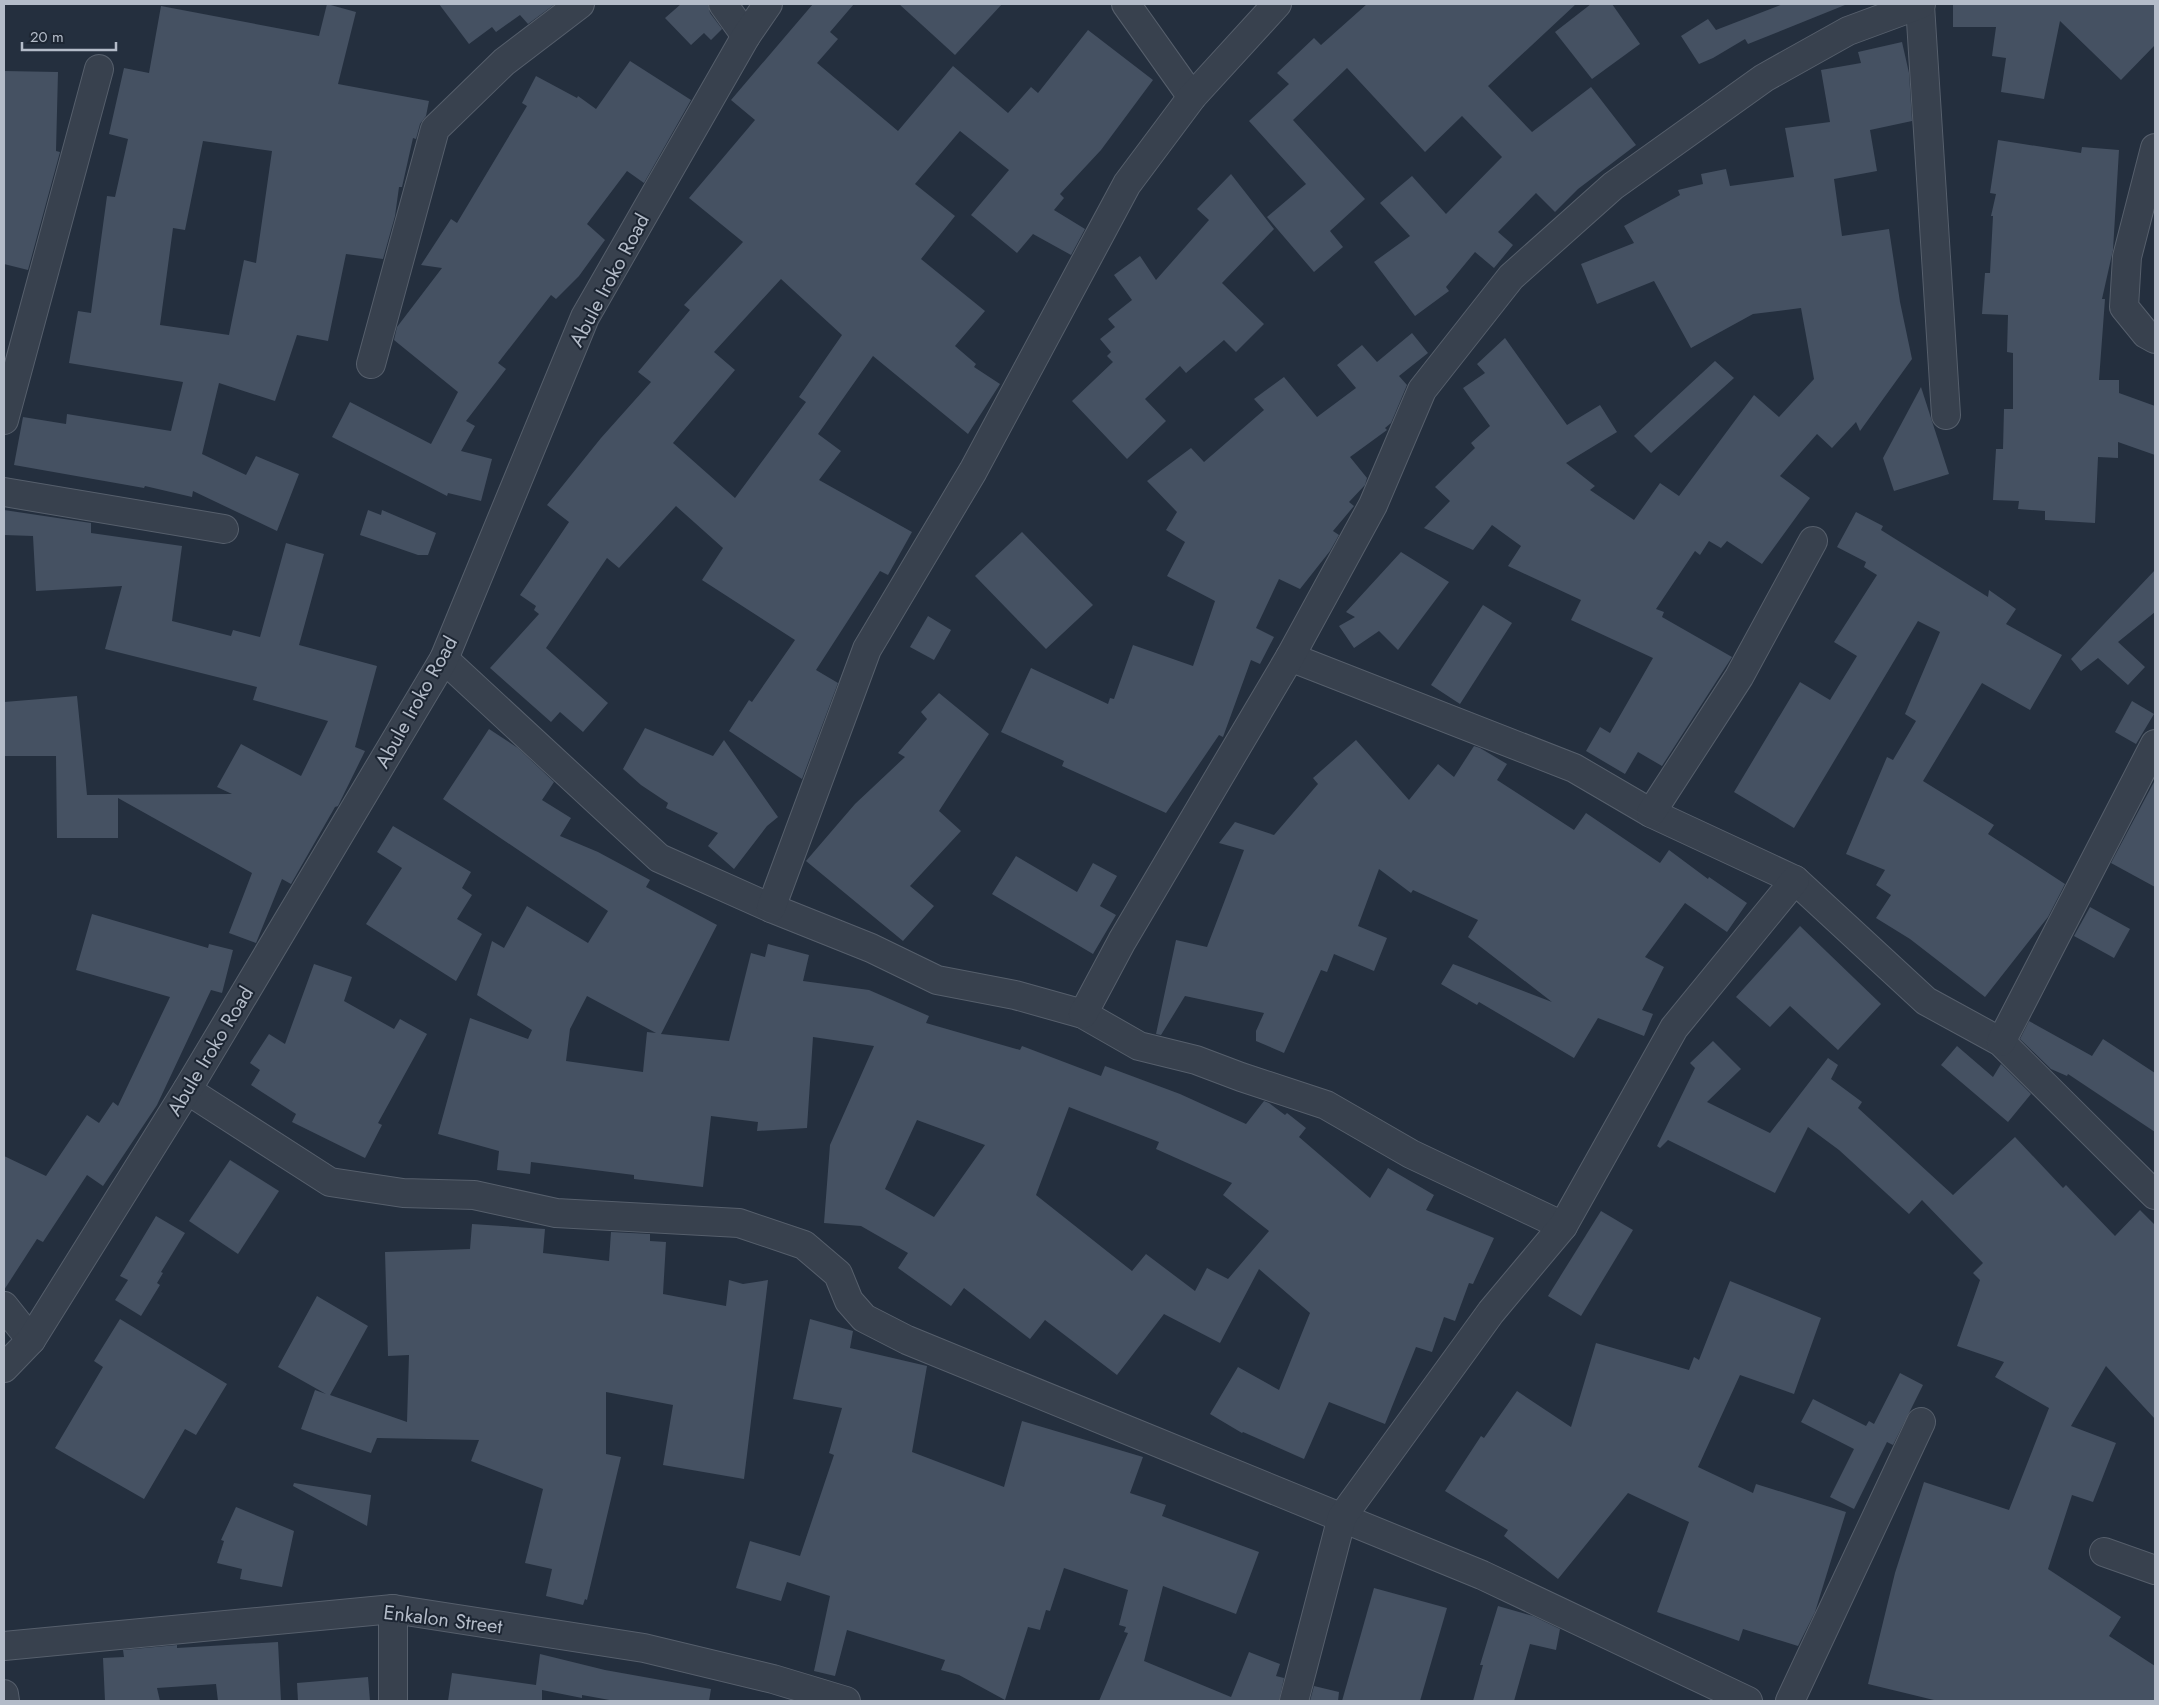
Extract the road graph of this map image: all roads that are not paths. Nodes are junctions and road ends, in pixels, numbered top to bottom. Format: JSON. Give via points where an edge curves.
{"nodes":[{"id":1,"x":580,"y":4,"type":"edge"},
{"id":2,"x":723,"y":4,"type":"edge"},
{"id":3,"x":768,"y":4,"type":"edge"},
{"id":4,"x":1126,"y":4,"type":"edge"},
{"id":5,"x":1277,"y":4,"type":"edge"},
{"id":6,"x":1920,"y":4,"type":"edge"},
{"id":7,"x":746,"y":36,"type":"junction"},
{"id":8,"x":99,"y":69,"type":"dead end"},
{"id":9,"x":1192,"y":98,"type":"junction"},
{"id":10,"x":2155,"y":148,"type":"edge"},
{"id":11,"x":2155,"y":340,"type":"edge"},
{"id":12,"x":371,"y":364,"type":"dead end"},
{"id":13,"x":1946,"y":415,"type":"dead end"},
{"id":14,"x":4,"y":420,"type":"edge"},
{"id":15,"x":4,"y":492,"type":"edge"},
{"id":16,"x":224,"y":529,"type":"dead end"},
{"id":17,"x":1814,"y":541,"type":"dead end"},
{"id":18,"x":1290,"y":657,"type":"junction"},
{"id":19,"x":444,"y":659,"type":"junction"},
{"id":20,"x":2155,"y":744,"type":"edge"},
{"id":21,"x":1651,"y":813,"type":"junction"},
{"id":22,"x":1795,"y":880,"type":"junction"},
{"id":23,"x":771,"y":908,"type":"junction"},
{"id":24,"x":1083,"y":1014,"type":"junction"},
{"id":25,"x":2001,"y":1042,"type":"junction"},
{"id":26,"x":187,"y":1090,"type":"junction"},
{"id":27,"x":2155,"y":1195,"type":"edge"},
{"id":28,"x":1563,"y":1226,"type":"junction"},
{"id":29,"x":4,"y":1306,"type":"edge"},
{"id":30,"x":31,"y":1340,"type":"junction"},
{"id":31,"x":4,"y":1368,"type":"edge"},
{"id":32,"x":1921,"y":1422,"type":"dead end"},
{"id":33,"x":1342,"y":1517,"type":"junction"},
{"id":34,"x":2104,"y":1552,"type":"dead end"},
{"id":35,"x":2155,"y":1570,"type":"edge"},
{"id":36,"x":393,"y":1609,"type":"junction"},
{"id":37,"x":4,"y":1646,"type":"edge"},
{"id":38,"x":4,"y":1694,"type":"edge"},
{"id":39,"x":5,"y":1701,"type":"edge"},
{"id":40,"x":393,"y":1701,"type":"edge"},
{"id":41,"x":846,"y":1701,"type":"edge"},
{"id":42,"x":1294,"y":1701,"type":"edge"},
{"id":43,"x":1748,"y":1701,"type":"edge"},
{"id":44,"x":1790,"y":1701,"type":"edge"}],
"edges":[{"from":1,"to":12,"type":"street","via":[[504,62],[435,129]]},
{"from":2,"to":7,"type":"street"},
{"from":3,"to":7,"type":"street","name":"Abule Iroko Road"},
{"from":4,"to":9,"type":"street"},
{"from":5,"to":9,"type":"street"},
{"from":6,"to":13,"type":"street"},
{"from":6,"to":18,"type":"street","via":[[1848,31],[1764,78],[1613,186],[1511,278],[1422,390],[1372,505]]},
{"from":7,"to":19,"type":"street","name":"Abule Iroko Road","via":[[585,317]]},
{"from":8,"to":14,"type":"street"},
{"from":9,"to":23,"type":"street","via":[[1126,184],[973,471],[866,649]]},
{"from":10,"to":11,"type":"street","via":[[2126,257],[2124,307]]},
{"from":15,"to":16,"type":"street"},
{"from":17,"to":21,"type":"street","via":[[1739,677]]},
{"from":18,"to":21,"type":"street","via":[[1574,768]]},
{"from":18,"to":24,"type":"street","via":[[1122,941]]},
{"from":19,"to":23,"type":"street","via":[[659,858]]},
{"from":19,"to":26,"type":"street","name":"Abule Iroko Road"},
{"from":20,"to":25,"type":"street"},
{"from":21,"to":22,"type":"street"},
{"from":22,"to":25,"type":"street","via":[[1926,1002]]},
{"from":22,"to":28,"type":"street","via":[[1674,1028]]},
{"from":23,"to":24,"type":"street","via":[[871,948],[937,980],[1015,995]]},
{"from":24,"to":28,"type":"street","via":[[1139,1046],[1196,1060],[1326,1105],[1411,1154]]},
{"from":25,"to":27,"type":"street"},
{"from":26,"to":30,"type":"street","name":"Abule Iroko Road"},
{"from":26,"to":33,"type":"street","via":[[330,1182],[403,1193],[474,1195],[556,1213],[739,1222],[804,1245],[838,1274],[849,1300],[864,1318],[916,1343]]},
{"from":28,"to":33,"type":"street","via":[[1491,1312]]},
{"from":29,"to":30,"type":"street"},
{"from":30,"to":31,"type":"street","name":"Abule Iroko Road"},
{"from":32,"to":44,"type":"street"},
{"from":33,"to":42,"type":"street"},
{"from":33,"to":43,"type":"street","via":[[1482,1575]]},
{"from":34,"to":35,"type":"street"},
{"from":36,"to":37,"type":"street","name":"Enkalon Street"},
{"from":36,"to":40,"type":"street"},
{"from":36,"to":41,"type":"street","name":"Enkalon Street","via":[[644,1648],[774,1679]]},
{"from":38,"to":39,"type":"street"}]}
